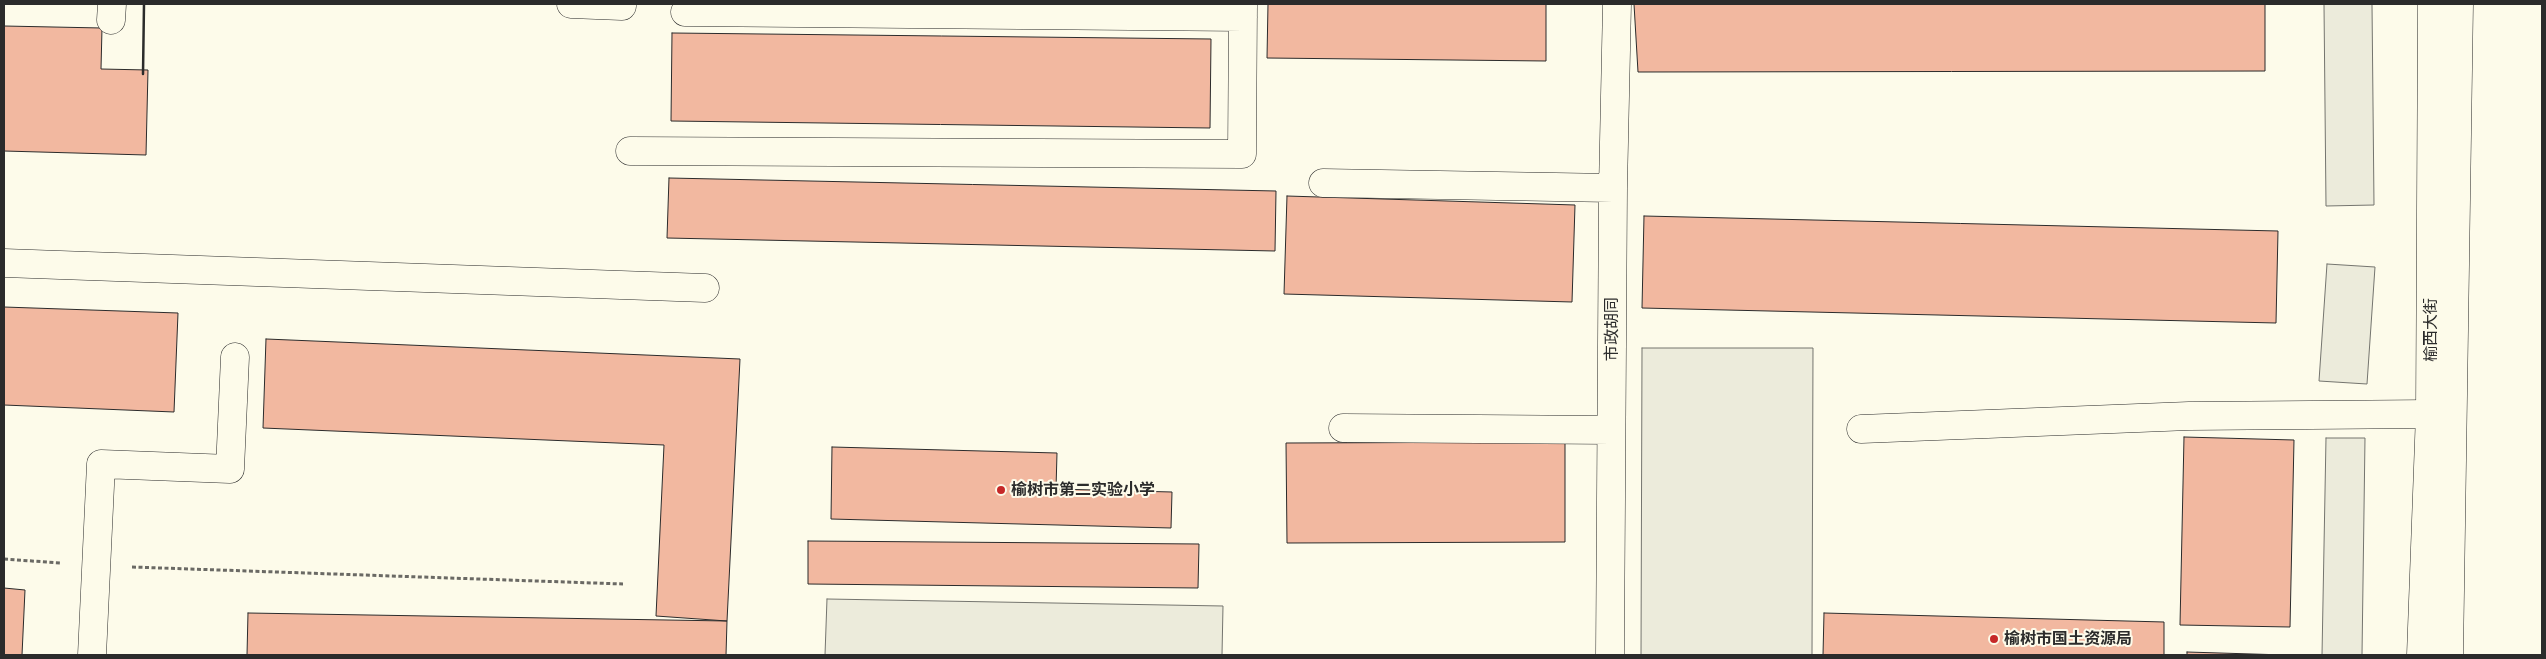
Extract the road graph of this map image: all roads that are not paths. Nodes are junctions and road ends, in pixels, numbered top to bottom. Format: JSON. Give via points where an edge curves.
{"nodes":[{"id":1,"x":570,"y":4,"type":"edge"},
{"id":2,"x":622,"y":4,"type":"edge"},
{"id":3,"x":1616,"y":4,"type":"edge"},
{"id":4,"x":2432,"y":4,"type":"edge"},
{"id":5,"x":2459,"y":4,"type":"edge"},
{"id":6,"x":1243,"y":10,"type":"edge"},
{"id":7,"x":685,"y":12,"type":"dead end"},
{"id":8,"x":630,"y":151,"type":"dead end"},
{"id":9,"x":1323,"y":183,"type":"dead end"},
{"id":10,"x":1613,"y":188,"type":"junction"},
{"id":11,"x":4,"y":263,"type":"edge"},
{"id":12,"x":706,"y":288,"type":"dead end"},
{"id":13,"x":235,"y":357,"type":"dead end"},
{"id":14,"x":2430,"y":414,"type":"junction"},
{"id":15,"x":1343,"y":428,"type":"dead end"},
{"id":16,"x":1861,"y":429,"type":"dead end"},
{"id":17,"x":1612,"y":430,"type":"junction"},
{"id":18,"x":92,"y":655,"type":"edge"},
{"id":19,"x":1610,"y":655,"type":"edge"},
{"id":20,"x":2421,"y":655,"type":"edge"},
{"id":21,"x":2450,"y":655,"type":"edge"}],
"edges":[{"from":1,"to":2,"type":"street"},
{"from":3,"to":10,"type":"street","name":"市政胡同"},
{"from":4,"to":14,"type":"street","name":"榆西大街"},
{"from":5,"to":21,"type":"street","name":"榆西大街"},
{"from":6,"to":7,"type":"street"},
{"from":6,"to":8,"type":"street","via":[[1242,154]]},
{"from":9,"to":10,"type":"street"},
{"from":10,"to":17,"type":"street","name":"市政胡同"},
{"from":11,"to":12,"type":"street"},
{"from":13,"to":18,"type":"street","via":[[230,469],[101,464]]},
{"from":14,"to":16,"type":"street","via":[[2189,416]]},
{"from":14,"to":20,"type":"street","name":"榆西大街"},
{"from":15,"to":17,"type":"street"},
{"from":17,"to":19,"type":"street","name":"市政胡同"}]}
